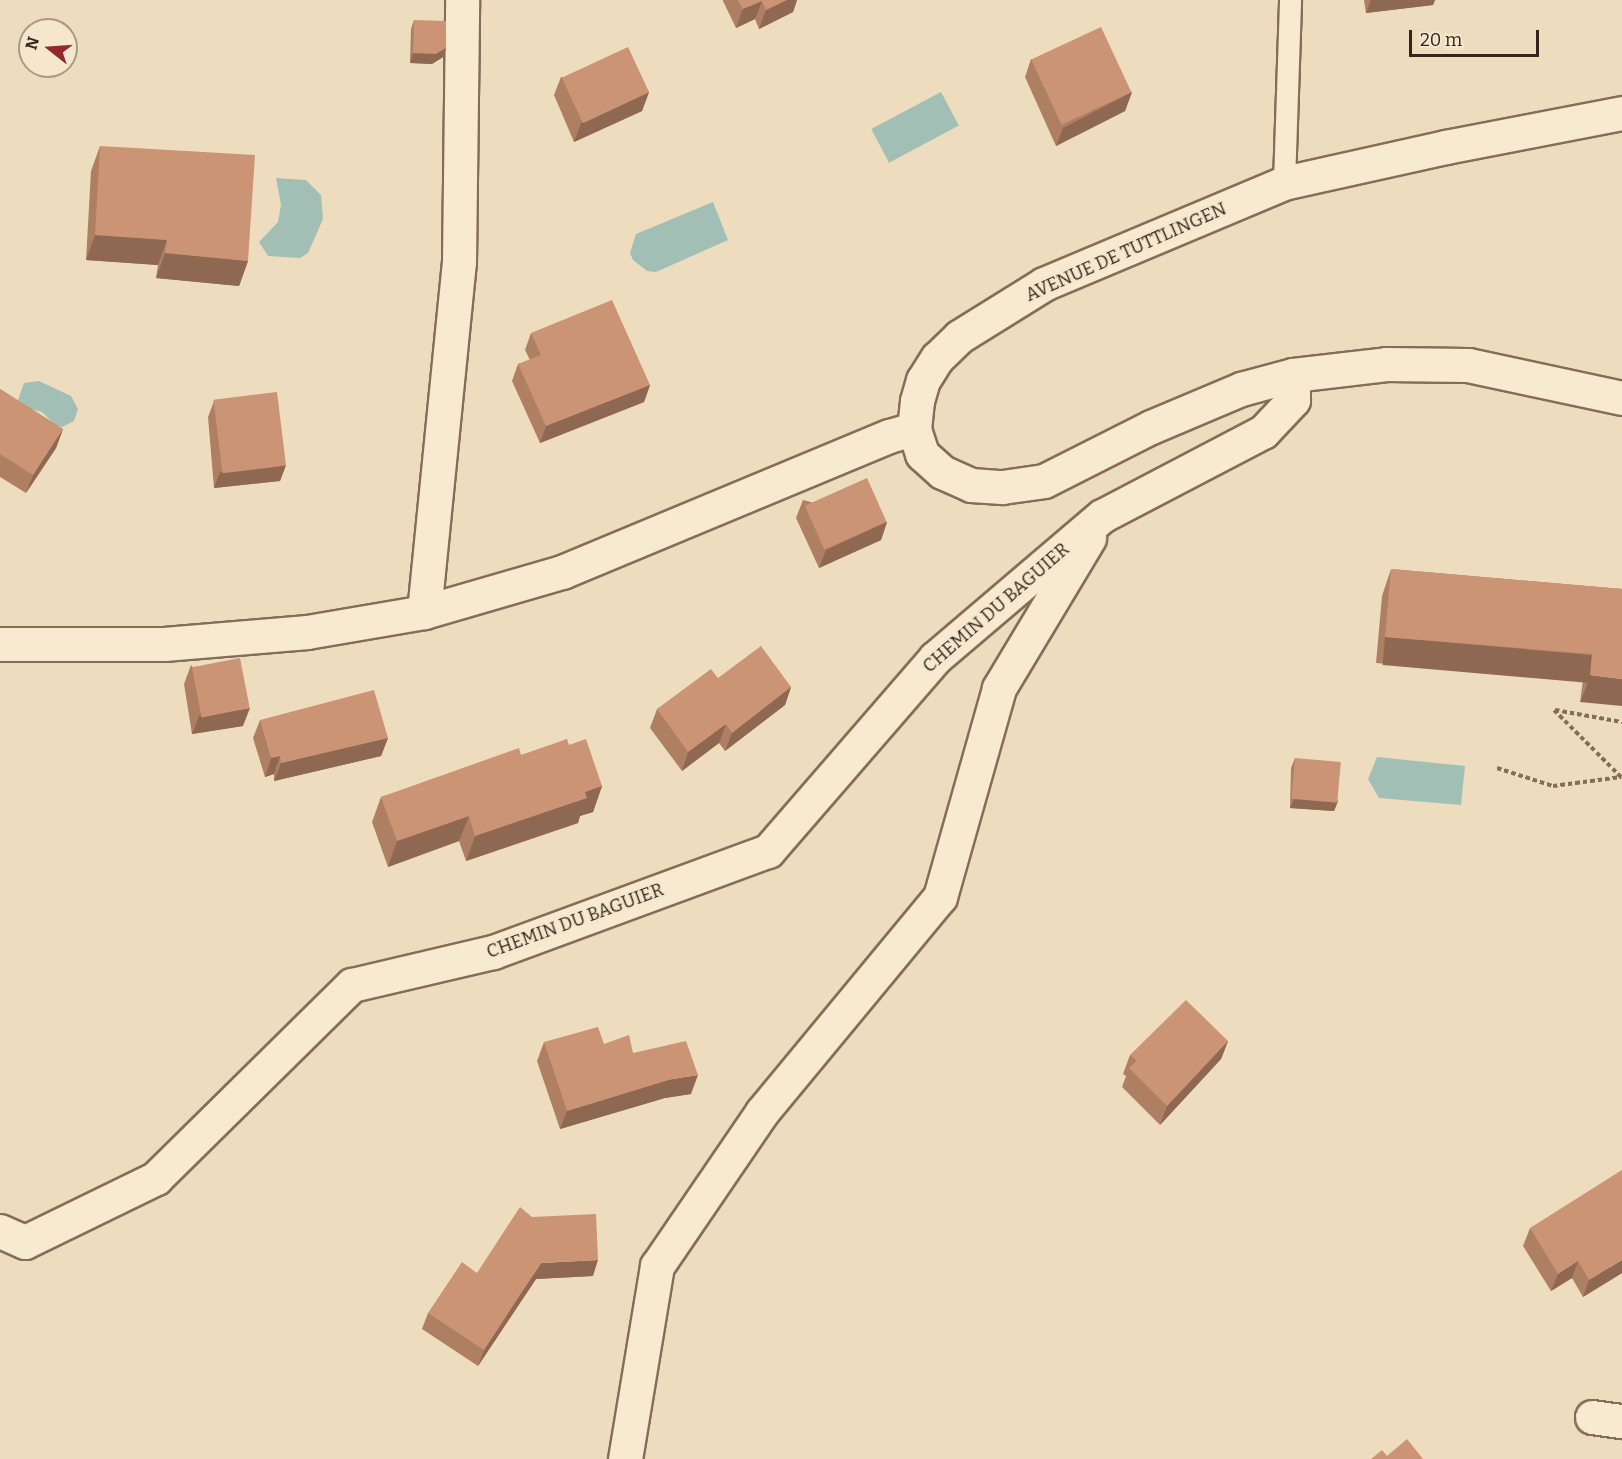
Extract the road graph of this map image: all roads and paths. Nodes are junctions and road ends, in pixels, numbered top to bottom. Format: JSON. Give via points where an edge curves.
{"nodes":[{"id":1,"x":462,"y":0,"type":"edge"},
{"id":2,"x":1290,"y":0,"type":"edge"},
{"id":3,"x":1622,"y":113,"type":"edge"},
{"id":4,"x":1284,"y":183,"type":"junction"},
{"id":5,"x":1293,"y":375,"type":"junction"},
{"id":6,"x":1622,"y":398,"type":"edge"},
{"id":7,"x":914,"y":429,"type":"junction"},
{"id":8,"x":1102,"y":516,"type":"junction"},
{"id":9,"x":424,"y":612,"type":"junction"},
{"id":10,"x":0,"y":644,"type":"edge"},
{"id":11,"x":1622,"y":722,"type":"edge"},
{"id":12,"x":1497,"y":768,"type":"dead end"},
{"id":13,"x":0,"y":1231,"type":"edge"},
{"id":14,"x":625,"y":1459,"type":"edge"}],
"edges":[{"from":1,"to":9,"type":"street","via":[[459,262]]},
{"from":2,"to":4,"type":"lane"},
{"from":3,"to":4,"type":"street","name":"AVENUE DE TUTTLINGEN"},
{"from":4,"to":7,"type":"street","name":"AVENUE DE TUTTLINGEN","via":[[1044,284],[989,317],[937,358],[916,401]]},
{"from":5,"to":6,"type":"street","name":"AVENUE DE TUTTLINGEN","via":[[1386,364],[1468,365]]},
{"from":5,"to":7,"type":"street","name":"AVENUE DE TUTTLINGEN","via":[[1221,397],[1044,481],[1002,487],[971,485],[942,472],[922,454]]},
{"from":5,"to":8,"type":"street","name":"CHEMIN DU BAGUIER","via":[[1293,400],[1263,432]]},
{"from":7,"to":9,"type":"street","via":[[878,440],[562,572]]},
{"from":8,"to":13,"type":"street","name":"CHEMIN DU BAGUIER","via":[[935,658],[768,851],[493,952],[352,985],[156,1178],[25,1242]]},
{"from":8,"to":14,"type":"street","name":"CHEMIN DU BAGUIER","via":[[999,688],[940,897],[762,1112],[657,1266]]},
{"from":9,"to":10,"type":"street","via":[[307,632],[164,644]]},
{"from":11,"to":12,"type":"path","via":[[1554,710],[1621,777],[1553,786]]}]}
